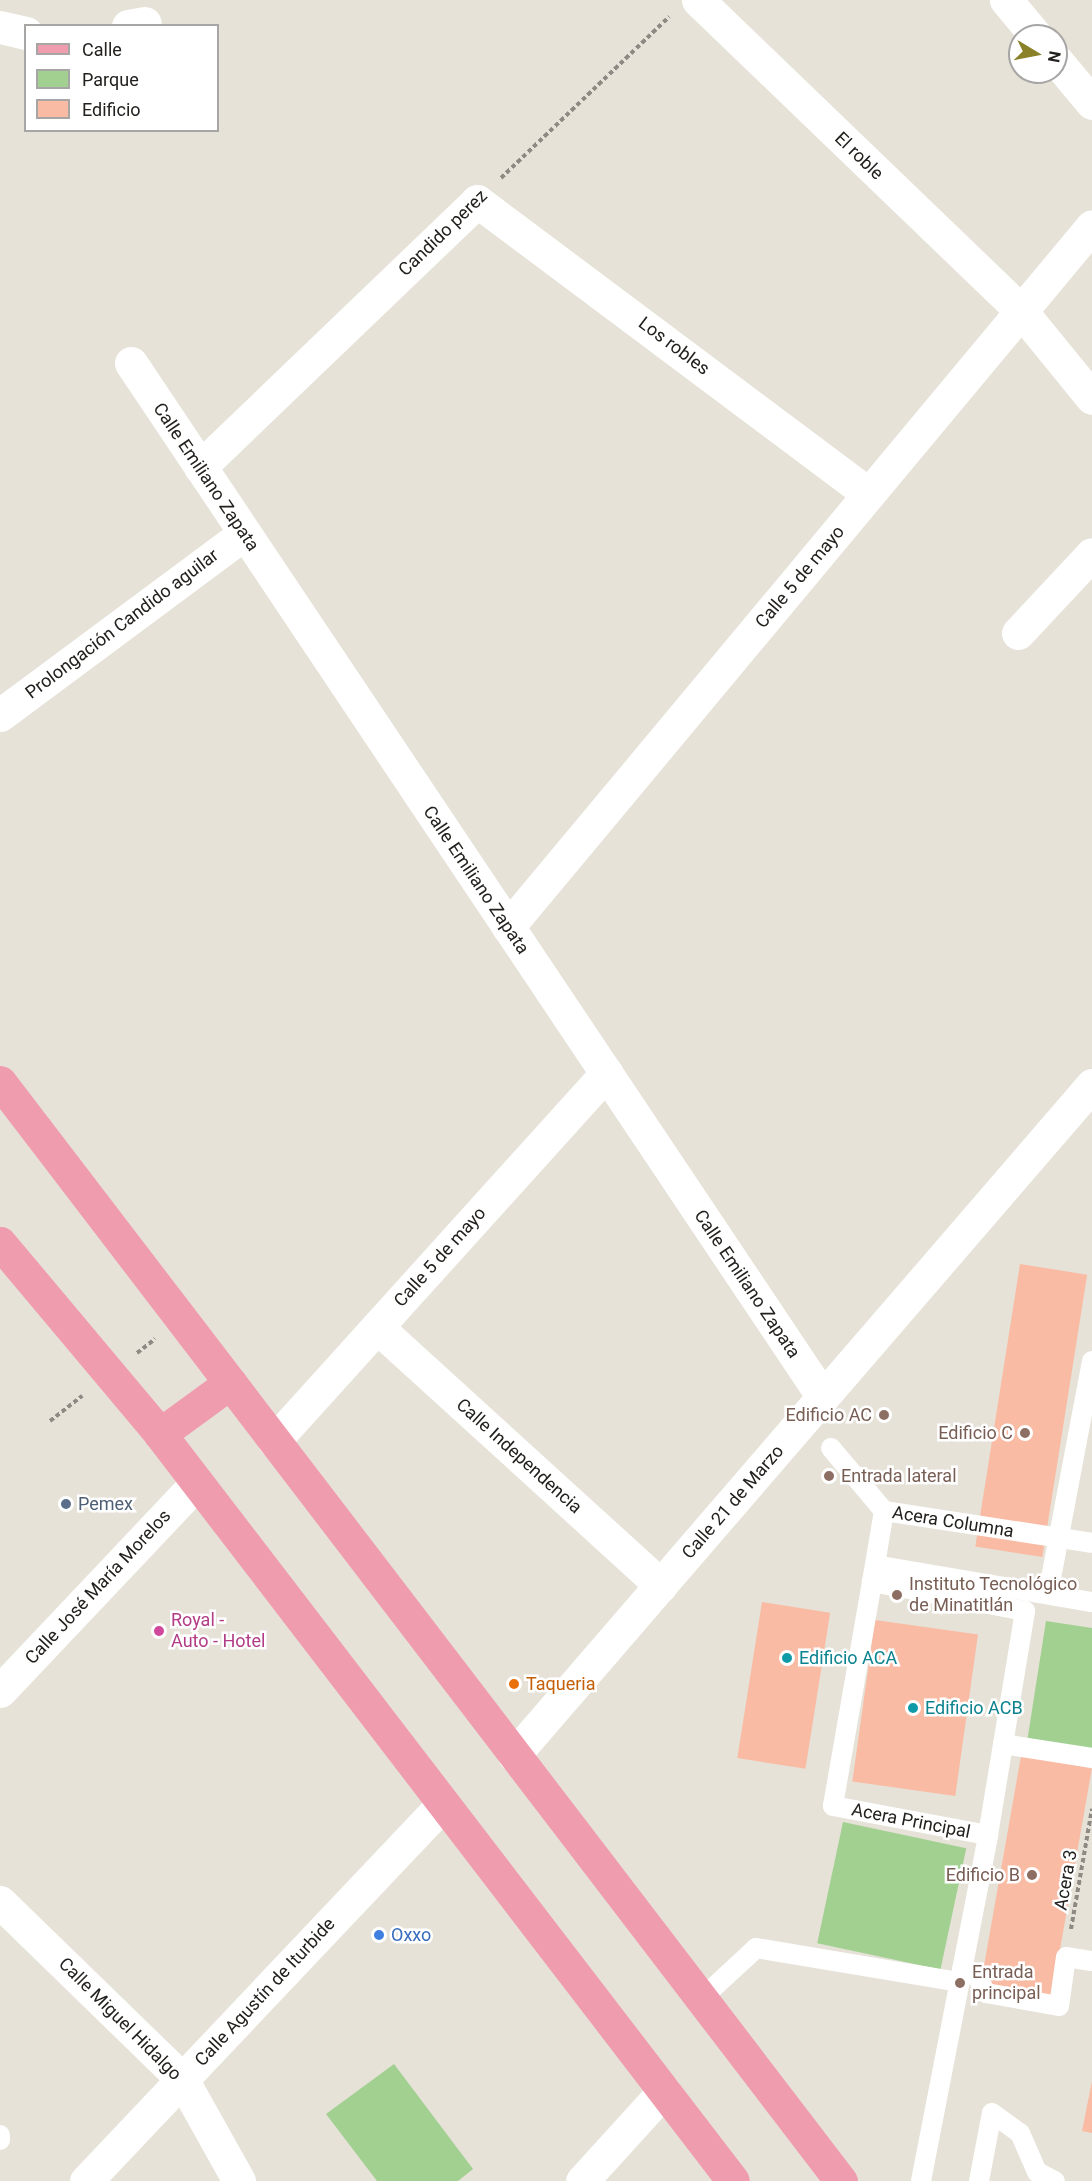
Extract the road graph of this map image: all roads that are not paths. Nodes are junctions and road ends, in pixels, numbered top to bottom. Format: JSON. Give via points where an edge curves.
{"nodes":[{"id":1,"x":1006,"y":0,"type":"edge"},
{"id":2,"x":688,"y":4,"type":"edge"},
{"id":3,"x":1026,"y":24,"type":"edge"},
{"id":4,"x":0,"y":27,"type":"edge"},
{"id":5,"x":24,"y":33,"type":"edge"},
{"id":6,"x":1068,"y":74,"type":"edge"},
{"id":7,"x":1092,"y":102,"type":"edge"},
{"id":8,"x":477,"y":201,"type":"joint"},
{"id":9,"x":1092,"y":226,"type":"edge"},
{"id":10,"x":1021,"y":311,"type":"junction"},
{"id":11,"x":130,"y":363,"type":"dead end"},
{"id":12,"x":1092,"y":398,"type":"edge"},
{"id":13,"x":200,"y":466,"type":"junction"},
{"id":14,"x":868,"y":494,"type":"junction"},
{"id":15,"x":244,"y":534,"type":"junction"},
{"id":16,"x":1092,"y":554,"type":"edge"},
{"id":17,"x":1018,"y":633,"type":"dead end"},
{"id":18,"x":0,"y":715,"type":"edge"},
{"id":19,"x":508,"y":927,"type":"junction"},
{"id":20,"x":606,"y":1073,"type":"junction"},
{"id":21,"x":0,"y":1082,"type":"edge"},
{"id":22,"x":1092,"y":1085,"type":"edge"},
{"id":23,"x":0,"y":1243,"type":"edge"},
{"id":24,"x":377,"y":1327,"type":"junction"},
{"id":25,"x":1092,"y":1361,"type":"edge"},
{"id":26,"x":230,"y":1383,"type":"junction"},
{"id":27,"x":823,"y":1397,"type":"junction"},
{"id":28,"x":160,"y":1434,"type":"junction"},
{"id":29,"x":274,"y":1441,"type":"junction"},
{"id":30,"x":831,"y":1448,"type":"dead end"},
{"id":31,"x":197,"y":1483,"type":"junction"},
{"id":32,"x":884,"y":1511,"type":"junction"},
{"id":33,"x":1058,"y":1538,"type":"junction"},
{"id":34,"x":1092,"y":1543,"type":"edge"},
{"id":35,"x":873,"y":1574,"type":"junction"},
{"id":36,"x":661,"y":1585,"type":"junction"},
{"id":37,"x":1048,"y":1594,"type":"junction"},
{"id":38,"x":1092,"y":1602,"type":"edge"},
{"id":39,"x":0,"y":1691,"type":"edge"},
{"id":40,"x":1003,"y":1744,"type":"junction"},
{"id":41,"x":514,"y":1755,"type":"junction"},
{"id":42,"x":1092,"y":1758,"type":"edge"},
{"id":43,"x":443,"y":1804,"type":"junction"},
{"id":44,"x":988,"y":1835,"type":"junction"},
{"id":45,"x":0,"y":1902,"type":"edge"},
{"id":46,"x":1092,"y":1961,"type":"edge"},
{"id":47,"x":960,"y":1976,"type":"junction"},
{"id":48,"x":701,"y":1999,"type":"junction"},
{"id":49,"x":182,"y":2079,"type":"junction"},
{"id":50,"x":664,"y":2091,"type":"junction"},
{"id":51,"x":0,"y":2135,"type":"edge"},
{"id":52,"x":0,"y":2140,"type":"edge"},
{"id":53,"x":86,"y":2181,"type":"edge"},
{"id":54,"x":239,"y":2181,"type":"edge"},
{"id":55,"x":582,"y":2181,"type":"edge"},
{"id":56,"x":733,"y":2181,"type":"edge"},
{"id":57,"x":841,"y":2181,"type":"edge"},
{"id":58,"x":921,"y":2181,"type":"edge"},
{"id":59,"x":979,"y":2181,"type":"edge"},
{"id":60,"x":1055,"y":2181,"type":"edge"}],
"edges":[{"from":1,"to":3,"type":"street"},
{"from":2,"to":10,"type":"street","name":"El roble"},
{"from":4,"to":5,"type":"street"},
{"from":6,"to":7,"type":"street"},
{"from":8,"to":13,"type":"street","name":"Candido perez"},
{"from":8,"to":14,"type":"street","name":"Los robles"},
{"from":9,"to":10,"type":"street","name":"Calle 5 de mayo"},
{"from":10,"to":12,"type":"street","name":"El roble"},
{"from":10,"to":14,"type":"street","name":"Calle 5 de mayo"},
{"from":11,"to":13,"type":"street","name":"Calle Emiliano Zapata"},
{"from":13,"to":15,"type":"street","name":"Calle Emiliano Zapata"},
{"from":14,"to":19,"type":"street","name":"Calle 5 de mayo"},
{"from":15,"to":18,"type":"street","name":"Prolongación Candido aguilar"},
{"from":15,"to":19,"type":"street","name":"Calle Emiliano Zapata"},
{"from":16,"to":17,"type":"street"},
{"from":19,"to":20,"type":"street","name":"Calle Emiliano Zapata"},
{"from":20,"to":24,"type":"street","name":"Calle 5 de mayo"},
{"from":20,"to":27,"type":"street","name":"Calle Emiliano Zapata"},
{"from":21,"to":26,"type":"main road"},
{"from":22,"to":27,"type":"street","name":"Calle 21 de Marzo"},
{"from":23,"to":28,"type":"main road"},
{"from":24,"to":29,"type":"street","name":"Calle 5 de mayo"},
{"from":24,"to":36,"type":"street","name":"Calle Independencia"},
{"from":25,"to":33,"type":"lane"},
{"from":26,"to":28,"type":"main road"},
{"from":26,"to":29,"type":"main road"},
{"from":27,"to":36,"type":"street","name":"Calle 21 de Marzo"},
{"from":28,"to":31,"type":"main road"},
{"from":29,"to":41,"type":"main road"},
{"from":30,"to":32,"type":"lane"},
{"from":31,"to":39,"type":"street","name":"Calle José María Morelos"},
{"from":31,"to":43,"type":"main road"},
{"from":32,"to":33,"type":"lane","name":"Acera Columna"},
{"from":32,"to":35,"type":"lane","name":"Acera Columna"},
{"from":33,"to":34,"type":"lane","name":"Acera Columna"},
{"from":33,"to":37,"type":"lane"},
{"from":35,"to":37,"type":"lane"},
{"from":35,"to":40,"type":"lane","name":"Acera Principal","via":[[1025,1611]]},
{"from":35,"to":44,"type":"lane","name":"Acera Principal","via":[[833,1806]]},
{"from":36,"to":41,"type":"street","name":"Calle 21 de Marzo"},
{"from":37,"to":38,"type":"lane"},
{"from":40,"to":42,"type":"lane"},
{"from":40,"to":44,"type":"lane","name":"Acera Principal"},
{"from":41,"to":48,"type":"main road"},
{"from":43,"to":49,"type":"street","name":"Calle Agustín de Iturbide"},
{"from":43,"to":50,"type":"main road"},
{"from":44,"to":47,"type":"lane","name":"Acera Principal"},
{"from":45,"to":49,"type":"street","name":"Calle Miguel Hidalgo"},
{"from":46,"to":47,"type":"lane","via":[[1066,1956],[1059,2006],[986,1993],[975,1973]]},
{"from":47,"to":48,"type":"lane","via":[[756,1948]]},
{"from":47,"to":58,"type":"lane","name":"Acera Principal"},
{"from":48,"to":57,"type":"main road"},
{"from":49,"to":53,"type":"street","name":"Calle Agustín de Iturbide"},
{"from":49,"to":54,"type":"street","name":"Calle Miguel Hidalgo"},
{"from":50,"to":55,"type":"street"},
{"from":50,"to":56,"type":"main road"},
{"from":51,"to":52,"type":"lane"},
{"from":59,"to":60,"type":"lane","via":[[992,2114],[1020,2133],[1037,2172]]}]}
